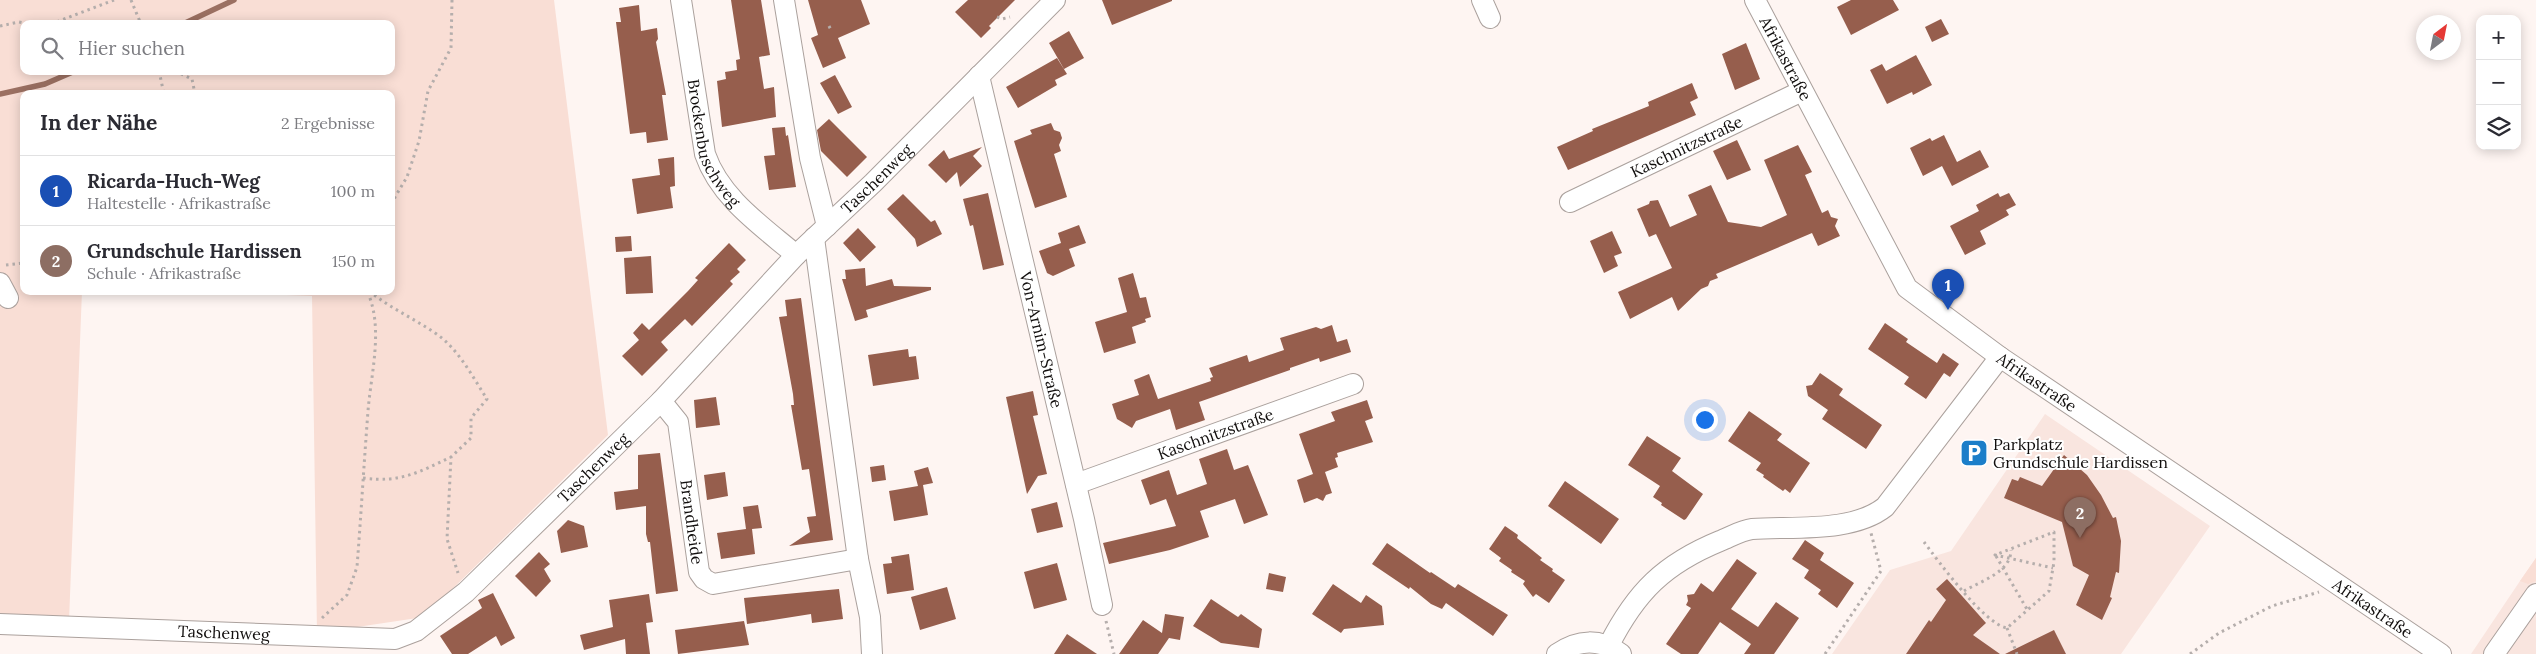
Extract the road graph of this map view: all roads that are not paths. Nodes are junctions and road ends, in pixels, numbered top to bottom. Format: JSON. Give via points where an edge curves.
{"nodes":[{"id":1,"x":681,"y":0,"type":"edge"},
{"id":2,"x":784,"y":0,"type":"edge"},
{"id":3,"x":1055,"y":0,"type":"edge"},
{"id":4,"x":1755,"y":0,"type":"edge"},
{"id":5,"x":979,"y":76,"type":"junction"},
{"id":6,"x":1802,"y":91,"type":"junction"},
{"id":7,"x":1570,"y":202,"type":"dead end"},
{"id":8,"x":821,"y":232,"type":"junction"},
{"id":9,"x":796,"y":255,"type":"junction"},
{"id":10,"x":2000,"y":357,"type":"junction"},
{"id":11,"x":1354,"y":384,"type":"dead end"},
{"id":12,"x":661,"y":401,"type":"junction"},
{"id":13,"x":1076,"y":484,"type":"junction"},
{"id":14,"x":858,"y":558,"type":"junction"},
{"id":15,"x":2536,"y":594,"type":"edge"},
{"id":16,"x":1102,"y":605,"type":"road end"},
{"id":17,"x":0,"y":624,"type":"edge"},
{"id":18,"x":1615,"y":650,"type":"edge"},
{"id":19,"x":872,"y":654,"type":"edge"},
{"id":20,"x":1557,"y":654,"type":"edge"},
{"id":21,"x":2441,"y":654,"type":"edge"},
{"id":22,"x":2494,"y":654,"type":"edge"}],
"edges":[{"from":1,"to":9,"type":"street","name":"Brockenbuschweg","via":[[710,169],[748,215]]},
{"from":2,"to":8,"type":"street"},
{"from":3,"to":5,"type":"street","name":"Taschenweg"},
{"from":4,"to":6,"type":"street","name":"Afrikastraße"},
{"from":5,"to":8,"type":"street","name":"Taschenweg"},
{"from":5,"to":13,"type":"street","name":"Von-Arnim-Straße"},
{"from":6,"to":7,"type":"street","name":"Kaschnitzstraße"},
{"from":6,"to":10,"type":"street","name":"Afrikastraße","via":[[1907,288]]},
{"from":8,"to":9,"type":"street","name":"Taschenweg"},
{"from":8,"to":14,"type":"street"},
{"from":9,"to":12,"type":"street","name":"Taschenweg"},
{"from":10,"to":18,"type":"street","via":[[1886,507],[1867,519],[1808,528],[1750,529],[1672,565],[1634,602]]},
{"from":10,"to":21,"type":"street","name":"Afrikastraße"},
{"from":11,"to":13,"type":"street","name":"Kaschnitzstraße"},
{"from":12,"to":14,"type":"street","name":"Brandheide","via":[[678,422],[699,572],[704,579],[713,584]]},
{"from":12,"to":17,"type":"street","name":"Taschenweg","via":[[466,592],[416,631],[395,640]]},
{"from":13,"to":16,"type":"street","name":"Von-Arnim-Straße"},
{"from":14,"to":19,"type":"street","via":[[870,617]]},
{"from":15,"to":22,"type":"street"},
{"from":18,"to":20,"type":"street","via":[[1589,641],[1569,646]]}]}
